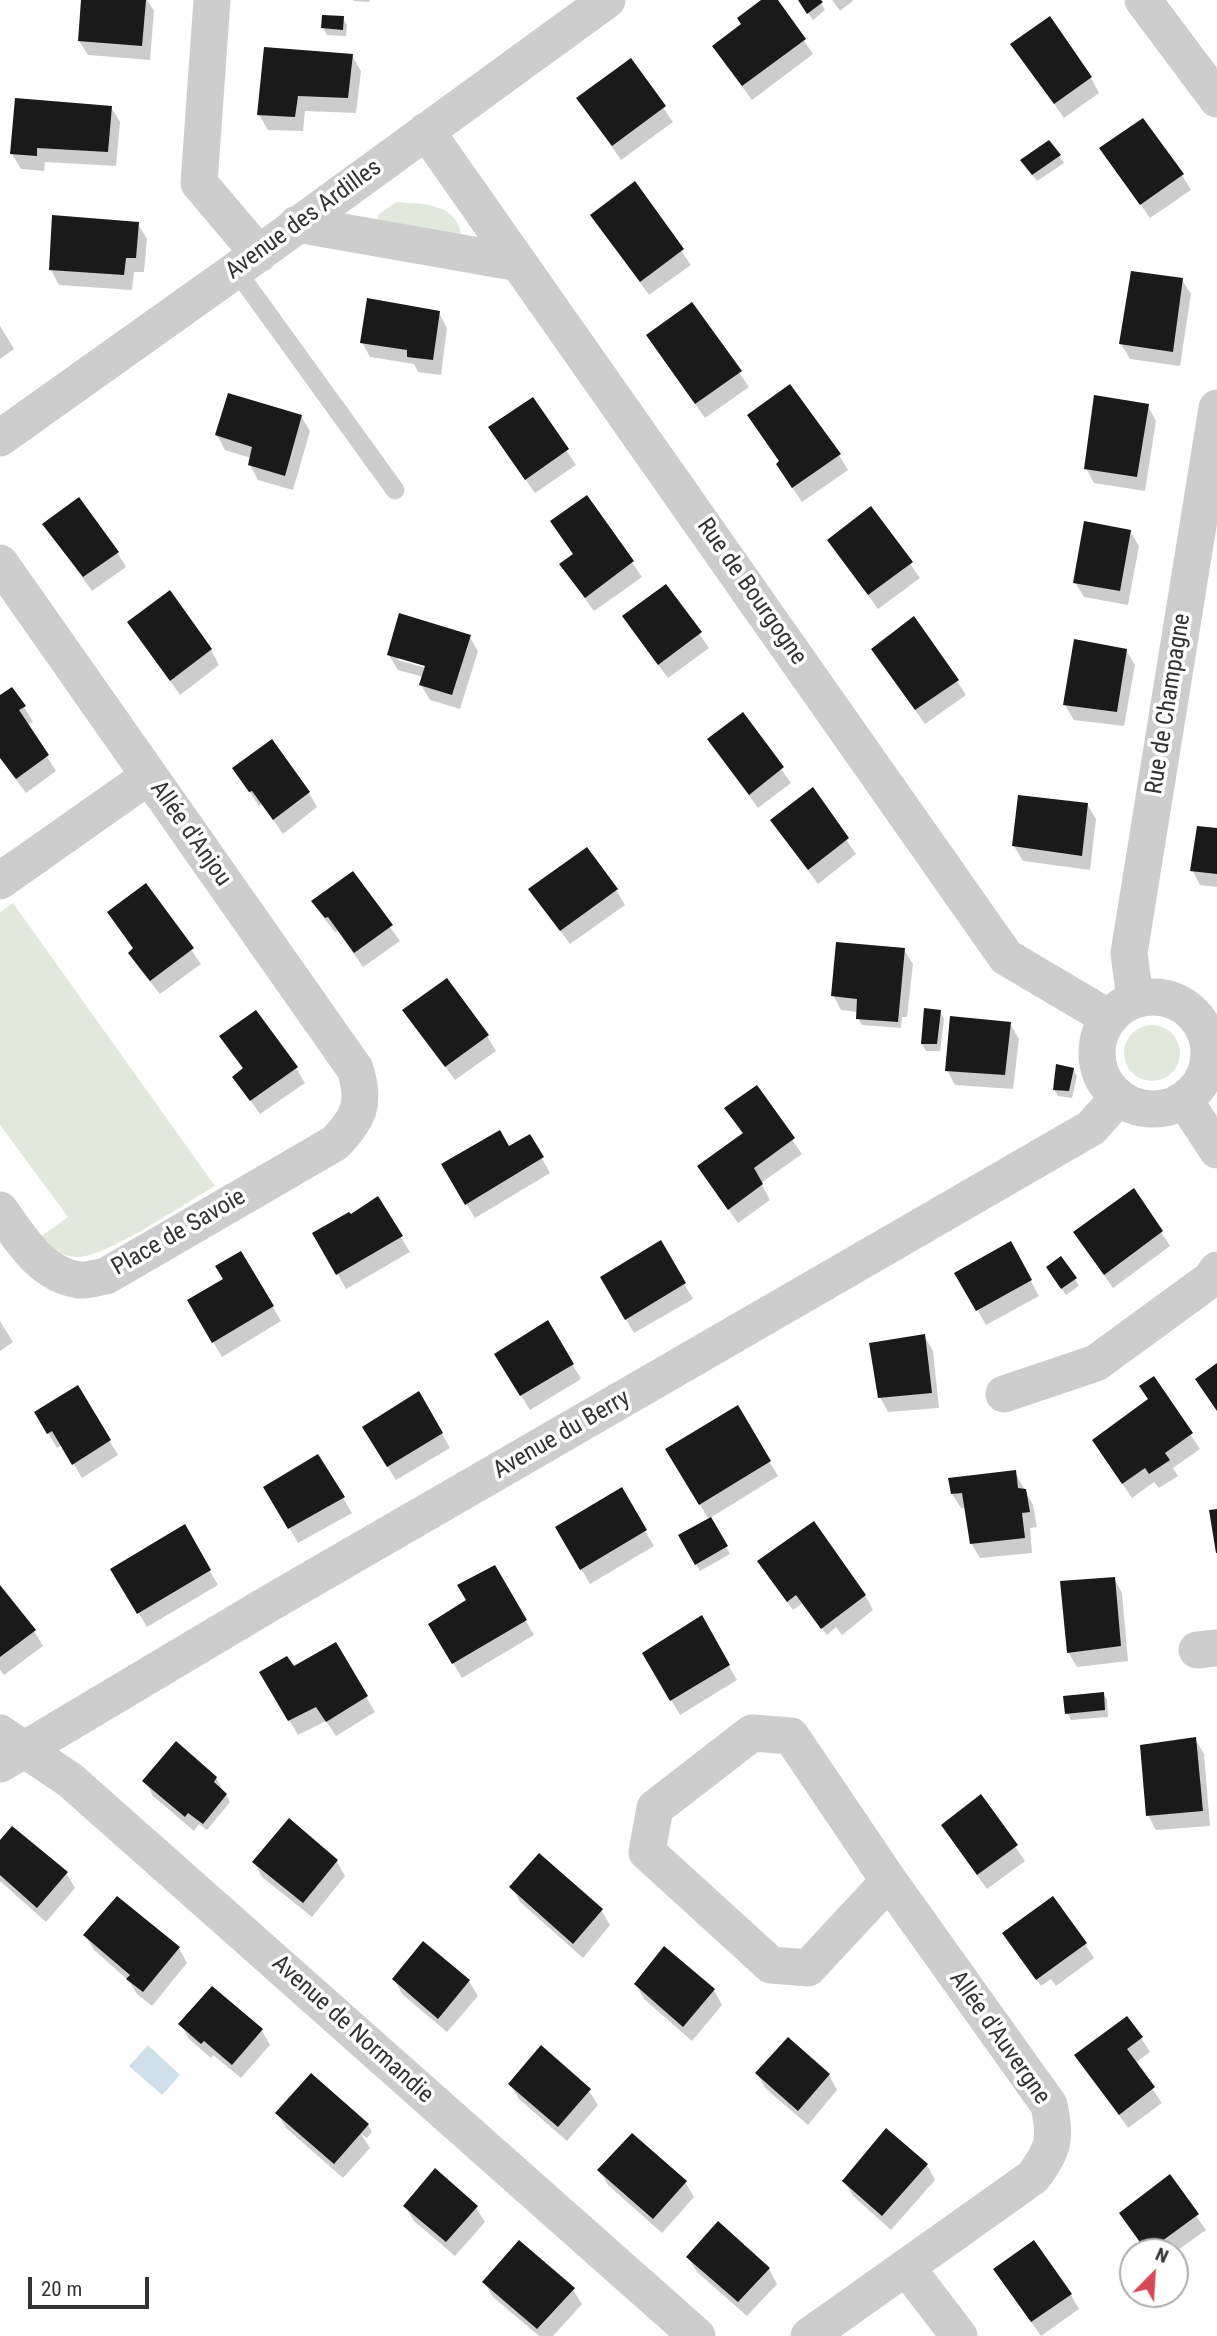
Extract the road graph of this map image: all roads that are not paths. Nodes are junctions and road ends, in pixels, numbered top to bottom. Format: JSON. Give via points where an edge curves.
{"nodes":[{"id":1,"x":212,"y":0,"type":"edge"},
{"id":2,"x":607,"y":0,"type":"edge"},
{"id":3,"x":1143,"y":0,"type":"edge"},
{"id":4,"x":1217,"y":99,"type":"edge"},
{"id":5,"x":426,"y":131,"type":"junction"},
{"id":6,"x":297,"y":224,"type":"junction"},
{"id":7,"x":248,"y":262,"type":"junction"},
{"id":8,"x":519,"y":262,"type":"junction"},
{"id":9,"x":1217,"y":408,"type":"edge"},
{"id":10,"x":0,"y":438,"type":"edge"},
{"id":11,"x":1213,"y":446,"type":"edge"},
{"id":12,"x":395,"y":490,"type":"dead end"},
{"id":13,"x":0,"y":563,"type":"edge"},
{"id":14,"x":149,"y":776,"type":"junction"},
{"id":15,"x":0,"y":881,"type":"edge"},
{"id":16,"x":1122,"y":1009,"type":"junction"},
{"id":17,"x":1213,"y":1045,"type":"edge"},
{"id":18,"x":1118,"y":1098,"type":"junction"},
{"id":19,"x":1185,"y":1101,"type":"junction"},
{"id":20,"x":359,"y":1111,"type":"joint"},
{"id":21,"x":1217,"y":1150,"type":"edge"},
{"id":22,"x":0,"y":1210,"type":"edge"},
{"id":23,"x":1217,"y":1270,"type":"edge"},
{"id":24,"x":1004,"y":1394,"type":"dead end"},
{"id":25,"x":8,"y":1749,"type":"edge"},
{"id":26,"x":889,"y":1881,"type":"junction"},
{"id":27,"x":906,"y":2267,"type":"junction"},
{"id":28,"x":696,"y":2336,"type":"edge"},
{"id":29,"x":809,"y":2336,"type":"edge"},
{"id":30,"x":958,"y":2336,"type":"edge"}],
"edges":[{"from":1,"to":7,"type":"street","via":[[199,183]]},
{"from":2,"to":5,"type":"street","name":"Avenue des Ardilles"},
{"from":3,"to":4,"type":"street"},
{"from":5,"to":6,"type":"street","name":"Avenue des Ardilles"},
{"from":5,"to":8,"type":"street","name":"Rue de Bourgogne"},
{"from":6,"to":7,"type":"street","name":"Avenue des Ardilles"},
{"from":6,"to":8,"type":"street"},
{"from":7,"to":10,"type":"street","name":"Avenue des Ardilles"},
{"from":7,"to":12,"type":"lane"},
{"from":8,"to":16,"type":"street","name":"Rue de Bourgogne","via":[[1006,957]]},
{"from":9,"to":11,"type":"street","name":"Rue de Champagne"},
{"from":11,"to":16,"type":"street","name":"Rue de Champagne"},
{"from":13,"to":14,"type":"street","name":"Allée d'Anjou"},
{"from":14,"to":15,"type":"street"},
{"from":14,"to":20,"type":"street","name":"Allée d'Anjou","via":[[355,1069],[362,1090]]},
{"from":16,"to":17,"type":"street","via":[[1152,997],[1168,998],[1196,1016]]},
{"from":16,"to":18,"type":"street","via":[[1100,1033],[1098,1060],[1106,1084]]},
{"from":17,"to":19,"type":"street","via":[[1205,1076]]},
{"from":18,"to":19,"type":"street","via":[[1151,1110]]},
{"from":18,"to":25,"type":"street","name":"Avenue du Berry","via":[[1091,1128],[281,1597]]},
{"from":19,"to":21,"type":"street"},
{"from":20,"to":22,"type":"street","name":"Place de Savoie","via":[[335,1143],[106,1276],[82,1280],[57,1275],[35,1258]]},
{"from":23,"to":24,"type":"street","via":[[1096,1363]]},
{"from":25,"to":28,"type":"street","name":"Avenue de Normandie","via":[[71,1780]]},
{"from":26,"to":26,"type":"street","name":"Allée d'Auvergne","via":[[791,1736],[751,1733],[655,1808],[648,1852],[771,1965],[808,1968]]},
{"from":26,"to":27,"type":"street","name":"Allée d'Auvergne","via":[[1049,2105],[1055,2130],[1048,2156],[1033,2177]]},
{"from":27,"to":29,"type":"street"},
{"from":27,"to":30,"type":"street"}]}
